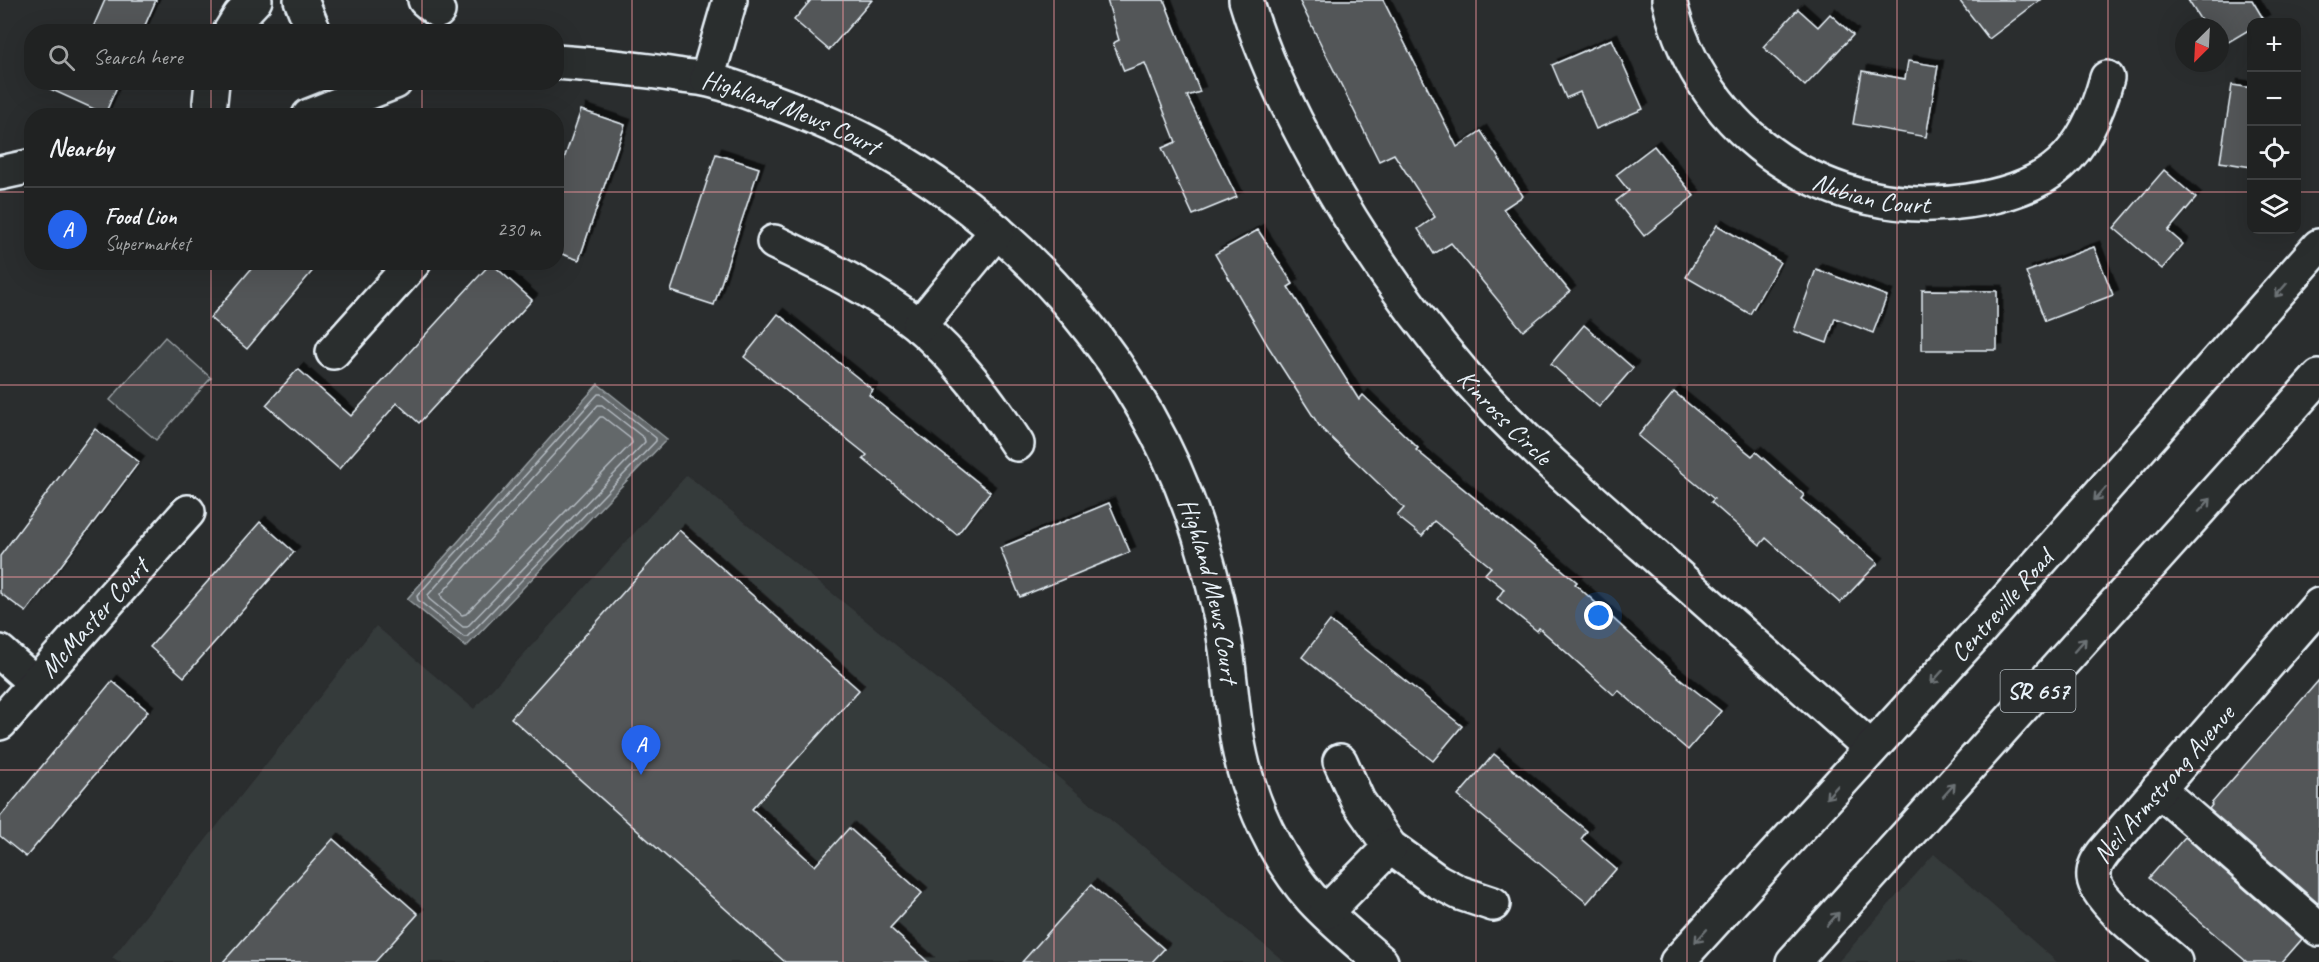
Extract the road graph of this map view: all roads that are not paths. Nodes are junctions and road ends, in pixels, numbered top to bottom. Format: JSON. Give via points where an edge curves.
{"nodes":[{"id":1,"x":255,"y":0,"type":"edge"},
{"id":2,"x":302,"y":0,"type":"edge"},
{"id":3,"x":730,"y":0,"type":"edge"},
{"id":4,"x":1246,"y":0,"type":"edge"},
{"id":5,"x":1669,"y":0,"type":"edge"},
{"id":6,"x":235,"y":24,"type":"edge"},
{"id":7,"x":311,"y":24,"type":"edge"},
{"id":8,"x":564,"y":62,"type":"edge"},
{"id":9,"x":2107,"y":78,"type":"dead end"},
{"id":10,"x":707,"y":79,"type":"junction"},
{"id":11,"x":371,"y":90,"type":"edge"},
{"id":12,"x":342,"y":100,"type":"edge"},
{"id":13,"x":326,"y":108,"type":"edge"},
{"id":14,"x":24,"y":168,"type":"edge"},
{"id":15,"x":0,"y":174,"type":"edge"},
{"id":16,"x":998,"y":231,"type":"junction"},
{"id":17,"x":774,"y":242,"type":"dead end"},
{"id":18,"x":2319,"y":246,"type":"edge"},
{"id":19,"x":407,"y":270,"type":"edge"},
{"id":20,"x":919,"y":326,"type":"junction"},
{"id":21,"x":333,"y":352,"type":"dead end"},
{"id":22,"x":2319,"y":377,"type":"edge"},
{"id":23,"x":1017,"y":444,"type":"dead end"},
{"id":24,"x":188,"y":512,"type":"dead end"},
{"id":25,"x":2319,"y":605,"type":"edge"},
{"id":26,"x":0,"y":652,"type":"edge"},
{"id":27,"x":35,"y":683,"type":"junction"},
{"id":28,"x":0,"y":723,"type":"edge"},
{"id":29,"x":1872,"y":748,"type":"junction"},
{"id":30,"x":1340,"y":761,"type":"dead end"},
{"id":31,"x":2158,"y":789,"type":"junction"},
{"id":32,"x":1390,"y":847,"type":"junction"},
{"id":33,"x":1493,"y":904,"type":"dead end"},
{"id":34,"x":1326,"y":912,"type":"junction"},
{"id":35,"x":2319,"y":929,"type":"edge"},
{"id":36,"x":1381,"y":962,"type":"edge"},
{"id":37,"x":1677,"y":962,"type":"edge"},
{"id":38,"x":1793,"y":962,"type":"edge"},
{"id":39,"x":2175,"y":962,"type":"edge"}],
"edges":[{"from":1,"to":6,"type":"street"},
{"from":2,"to":7,"type":"street"},
{"from":3,"to":10,"type":"street"},
{"from":4,"to":29,"type":"street","name":"Kinross Circle","via":[[1280,91],[1342,208],[1419,319],[1469,379],[1561,473]]},
{"from":5,"to":9,"type":"street","name":"Nubian Court","via":[[1686,50],[1704,82],[1750,137],[1807,176],[1872,200],[1941,206],[1990,198],[2037,183],[2070,156],[2090,124]]},
{"from":8,"to":10,"type":"street","name":"Highland Mews Court","via":[[622,66]]},
{"from":10,"to":16,"type":"street","name":"Highland Mews Court","via":[[816,117],[882,150],[941,187]]},
{"from":11,"to":12,"type":"street"},
{"from":12,"to":13,"type":"street"},
{"from":14,"to":15,"type":"street"},
{"from":16,"to":20,"type":"street"},
{"from":16,"to":34,"type":"street","name":"Highland Mews Court","via":[[1098,339],[1169,459],[1198,531],[1216,595],[1236,731],[1248,782],[1280,854],[1310,897]]},
{"from":17,"to":20,"type":"street","via":[[854,282]]},
{"from":18,"to":29,"type":"street","name":"Centreville Road","one_way":true},
{"from":19,"to":21,"type":"street"},
{"from":20,"to":23,"type":"street","via":[[969,378]]},
{"from":38,"to":22,"type":"street","number":"SR 657","one_way":true},
{"from":24,"to":27,"type":"street","name":"McMaster Court"},
{"from":25,"to":31,"type":"street","name":"Neil Armstrong Avenue"},
{"from":26,"to":27,"type":"street"},
{"from":27,"to":28,"type":"street","name":"McMaster Court"},
{"from":29,"to":37,"type":"street","name":"Centreville Road","one_way":true},
{"from":30,"to":32,"type":"street","via":[[1358,801]]},
{"from":31,"to":35,"type":"street"},
{"from":31,"to":39,"type":"street","name":"Neil Armstrong Avenue","via":[[2098,859],[2094,880],[2105,901]]},
{"from":32,"to":33,"type":"street","via":[[1437,881]]},
{"from":32,"to":34,"type":"street"},
{"from":34,"to":36,"type":"street","name":"Highland Mews Court"}]}
